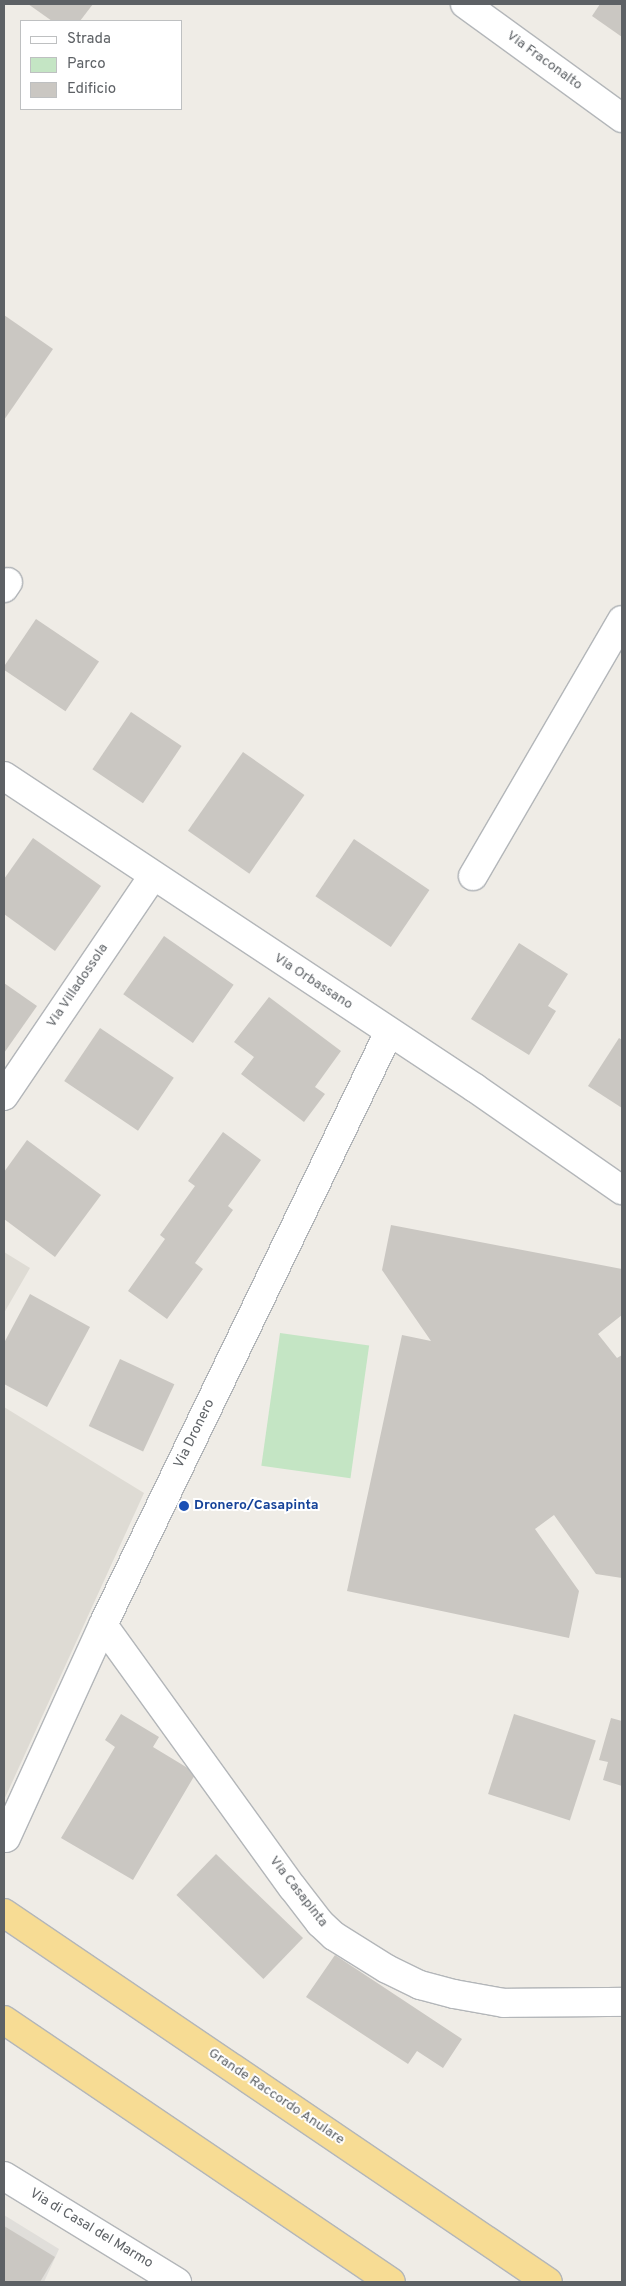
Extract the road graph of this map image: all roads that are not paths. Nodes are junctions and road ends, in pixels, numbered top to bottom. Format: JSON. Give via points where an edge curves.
{"nodes":[{"id":1,"x":465,"y":4,"type":"edge"},
{"id":2,"x":622,"y":118,"type":"edge"},
{"id":3,"x":622,"y":620,"type":"edge"},
{"id":4,"x":4,"y":776,"type":"edge"},
{"id":5,"x":153,"y":876,"type":"junction"},
{"id":6,"x":473,"y":876,"type":"dead end"},
{"id":7,"x":389,"y":1032,"type":"junction"},
{"id":8,"x":4,"y":1096,"type":"edge"},
{"id":9,"x":622,"y":1190,"type":"edge"},
{"id":10,"x":103,"y":1625,"type":"junction"},
{"id":11,"x":6,"y":1838,"type":"dead end"},
{"id":12,"x":4,"y":1913,"type":"edge"},
{"id":13,"x":622,"y":2002,"type":"edge"},
{"id":14,"x":4,"y":2020,"type":"edge"},
{"id":15,"x":4,"y":2176,"type":"edge"},
{"id":16,"x":177,"y":2282,"type":"edge"},
{"id":17,"x":391,"y":2282,"type":"edge"},
{"id":18,"x":548,"y":2282,"type":"edge"}],
"edges":[{"from":1,"to":2,"type":"street","name":"Via Fraconalto"},
{"from":3,"to":6,"type":"street"},
{"from":4,"to":5,"type":"street","name":"Via Orbassano"},
{"from":5,"to":7,"type":"street","name":"Via Orbassano"},
{"from":5,"to":8,"type":"street","name":"Via Villadossola"},
{"from":7,"to":9,"type":"street","name":"Via Orbassano"},
{"from":7,"to":10,"type":"street","name":"Via Dronero"},
{"from":10,"to":11,"type":"street","name":"Via Dronero"},
{"from":10,"to":13,"type":"street","name":"Via Casapinta","via":[[293,1888],[334,1936],[420,1986],[454,1994],[504,2003]]},
{"from":12,"to":18,"type":"highway","name":"Grande Raccordo Anulare"},
{"from":14,"to":17,"type":"highway"},
{"from":15,"to":16,"type":"street","name":"Via di Casal del Marmo"}]}
